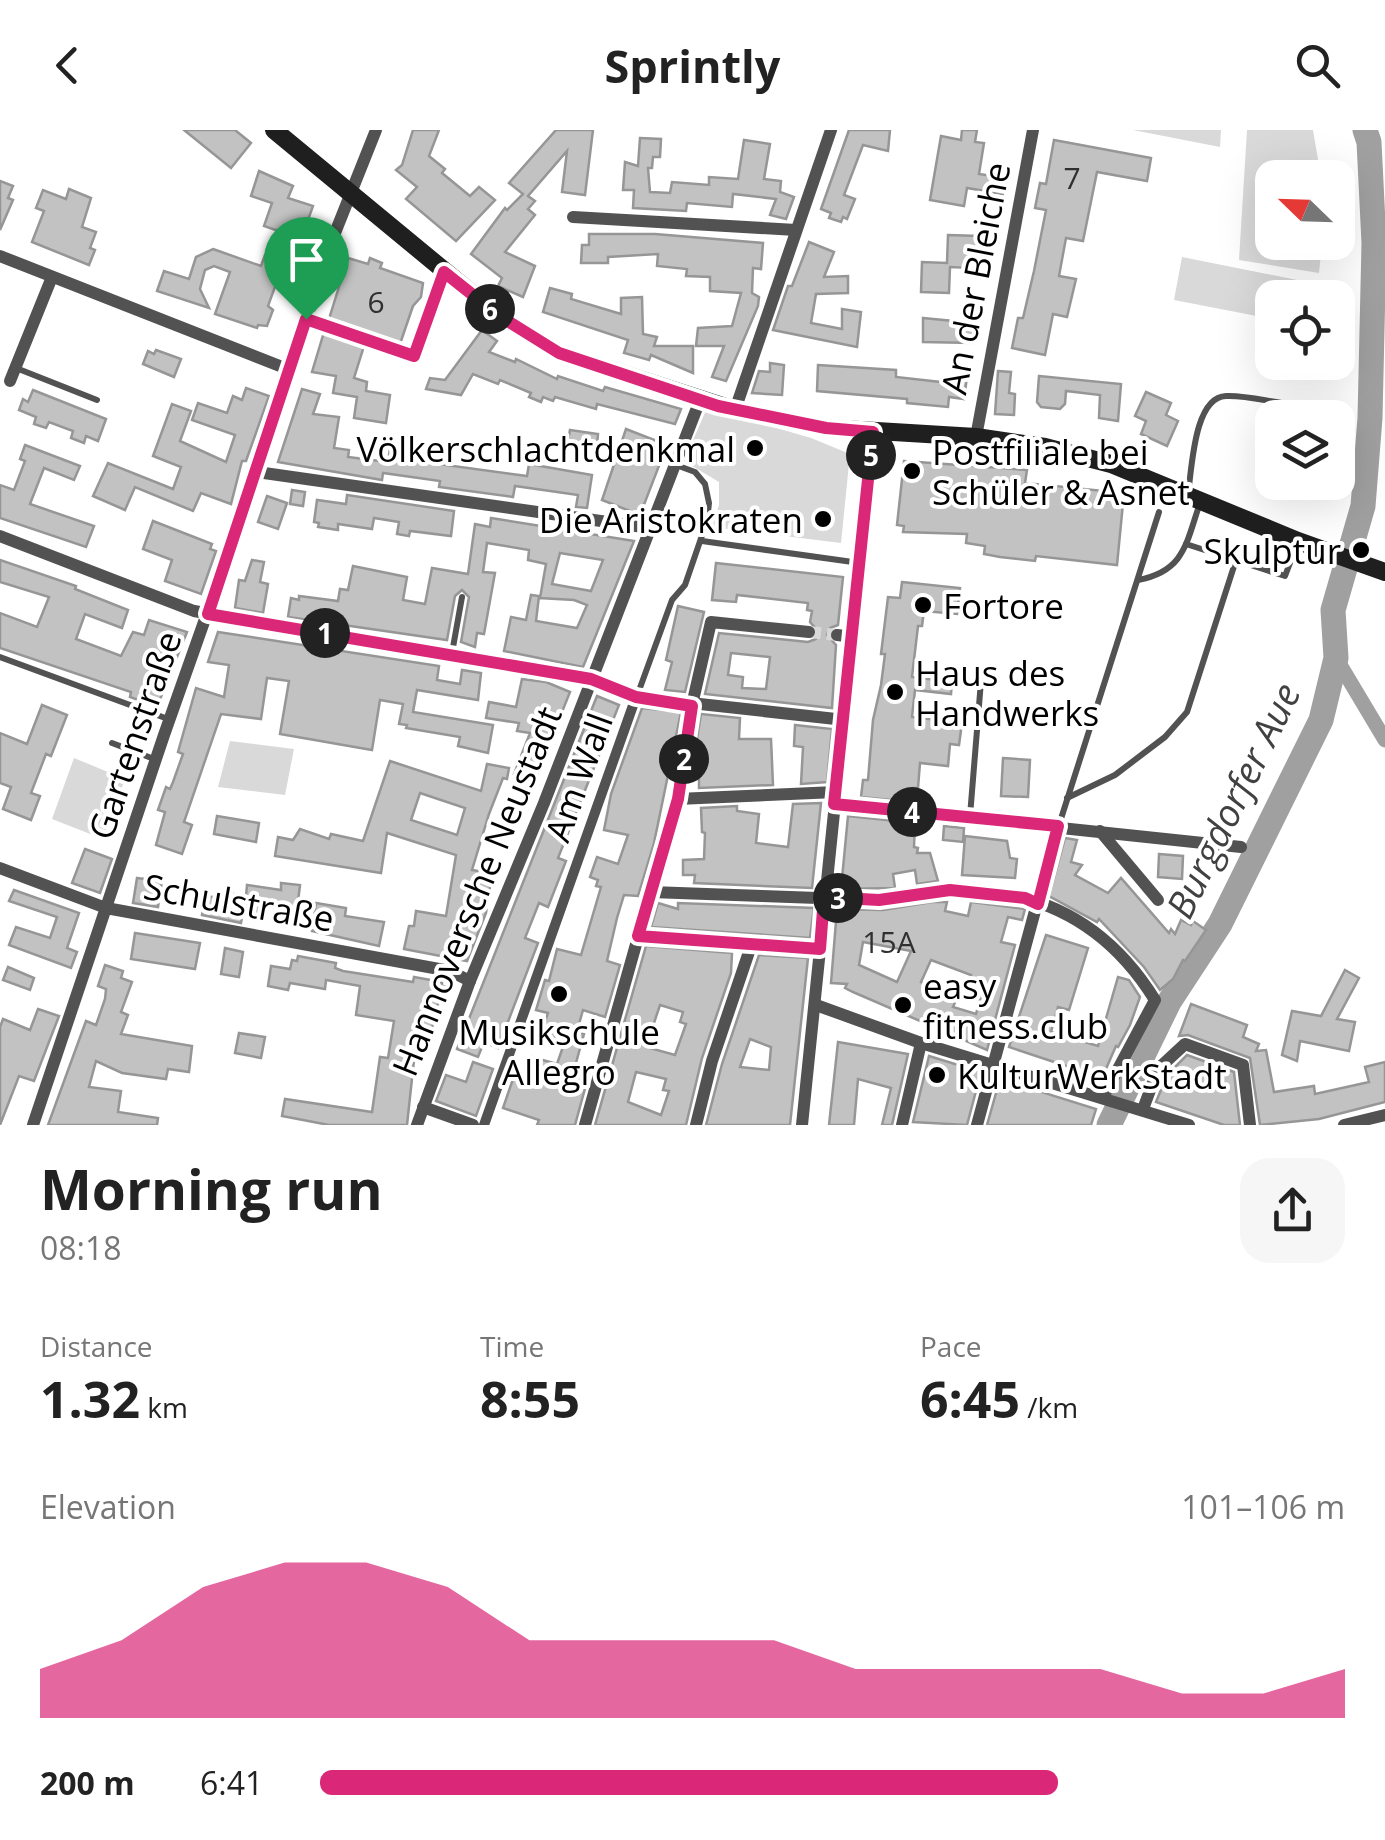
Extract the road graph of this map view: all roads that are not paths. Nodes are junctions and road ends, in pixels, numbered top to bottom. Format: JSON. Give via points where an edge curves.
{"nodes":[{"id":1,"x":274,"y":130,"type":"edge"},
{"id":2,"x":376,"y":130,"type":"edge"},
{"id":3,"x":832,"y":130,"type":"edge"},
{"id":4,"x":1033,"y":130,"type":"edge"},
{"id":5,"x":352,"y":195,"type":"junction"},
{"id":6,"x":573,"y":217,"type":"dead end"},
{"id":7,"x":796,"y":230,"type":"junction"},
{"id":8,"x":0,"y":256,"type":"edge"},
{"id":9,"x":444,"y":272,"type":"junction"},
{"id":10,"x":52,"y":277,"type":"junction"},
{"id":11,"x":306,"y":319,"type":"junction"},
{"id":12,"x":290,"y":370,"type":"junction"},
{"id":13,"x":13,"y":375,"type":"joint"},
{"id":14,"x":97,"y":400,"type":"dead end"},
{"id":15,"x":700,"y":400,"type":"junction"},
{"id":16,"x":1258,"y":400,"type":"edge"},
{"id":17,"x":735,"y":410,"type":"junction"},
{"id":18,"x":873,"y":432,"type":"junction"},
{"id":19,"x":976,"y":436,"type":"junction"},
{"id":20,"x":675,"y":465,"type":"junction"},
{"id":21,"x":258,"y":472,"type":"junction"},
{"id":22,"x":1194,"y":497,"type":"junction"},
{"id":23,"x":1158,"y":512,"type":"dead end"},
{"id":24,"x":650,"y":528,"type":"junction"},
{"id":25,"x":0,"y":536,"type":"edge"},
{"id":26,"x":702,"y":540,"type":"junction"},
{"id":27,"x":1298,"y":541,"type":"junction"},
{"id":28,"x":1186,"y":544,"type":"junction"},
{"id":29,"x":1236,"y":560,"type":"junction"},
{"id":30,"x":861,"y":563,"type":"junction"},
{"id":31,"x":1385,"y":572,"type":"edge"},
{"id":32,"x":1137,"y":580,"type":"junction"},
{"id":33,"x":462,"y":597,"type":"dead end"},
{"id":34,"x":208,"y":614,"type":"junction"},
{"id":35,"x":809,"y":632,"type":"tunnel mouth"},
{"id":36,"x":837,"y":636,"type":"tunnel mouth"},
{"id":37,"x":854,"y":638,"type":"junction"},
{"id":38,"x":452,"y":655,"type":"junction"},
{"id":39,"x":0,"y":657,"type":"edge"},
{"id":40,"x":591,"y":679,"type":"junction"},
{"id":41,"x":981,"y":682,"type":"dead end"},
{"id":42,"x":636,"y":697,"type":"junction"},
{"id":43,"x":692,"y":706,"type":"junction"},
{"id":44,"x":169,"y":720,"type":"junction"},
{"id":45,"x":844,"y":720,"type":"junction"},
{"id":46,"x":112,"y":743,"type":"dead end"},
{"id":47,"x":156,"y":760,"type":"junction"},
{"id":48,"x":835,"y":798,"type":"junction"},
{"id":49,"x":1068,"y":798,"type":"junction"},
{"id":50,"x":678,"y":799,"type":"junction"},
{"id":51,"x":970,"y":818,"type":"junction"},
{"id":52,"x":1058,"y":826,"type":"junction"},
{"id":53,"x":1100,"y":832,"type":"junction"},
{"id":54,"x":1241,"y":847,"type":"dead end"},
{"id":55,"x":0,"y":868,"type":"edge"},
{"id":56,"x":651,"y":892,"type":"junction"},
{"id":57,"x":824,"y":897,"type":"junction"},
{"id":58,"x":1158,"y":900,"type":"dead end"},
{"id":59,"x":1038,"y":904,"type":"junction"},
{"id":60,"x":106,"y":908,"type":"junction"},
{"id":61,"x":638,"y":936,"type":"junction"},
{"id":62,"x":752,"y":943,"type":"junction"},
{"id":63,"x":820,"y":949,"type":"junction"},
{"id":64,"x":470,"y":981,"type":"junction"},
{"id":65,"x":816,"y":1005,"type":"junction"},
{"id":66,"x":921,"y":1043,"type":"junction"},
{"id":67,"x":994,"y":1064,"type":"junction"},
{"id":68,"x":1106,"y":1098,"type":"junction"},
{"id":69,"x":423,"y":1107,"type":"junction"},
{"id":70,"x":1136,"y":1107,"type":"junction"},
{"id":71,"x":1385,"y":1115,"type":"edge"},
{"id":72,"x":33,"y":1125,"type":"edge"},
{"id":73,"x":417,"y":1125,"type":"edge"},
{"id":74,"x":473,"y":1125,"type":"edge"},
{"id":75,"x":484,"y":1125,"type":"edge"},
{"id":76,"x":585,"y":1125,"type":"edge"},
{"id":77,"x":696,"y":1125,"type":"edge"},
{"id":78,"x":802,"y":1125,"type":"edge"},
{"id":79,"x":902,"y":1125,"type":"edge"},
{"id":80,"x":978,"y":1125,"type":"edge"},
{"id":81,"x":1189,"y":1125,"type":"edge"},
{"id":82,"x":1250,"y":1125,"type":"edge"},
{"id":83,"x":1344,"y":1125,"type":"edge"}],
"edges":[{"from":1,"to":5,"type":"main road"},
{"from":2,"to":5,"type":"street","name":"Gartenstraße"},
{"from":3,"to":7,"type":"street"},
{"from":4,"to":19,"type":"street","name":"An der Bleiche"},
{"from":5,"to":9,"type":"main road"},
{"from":5,"to":11,"type":"street","name":"Gartenstraße"},
{"from":6,"to":7,"type":"street"},
{"from":7,"to":17,"type":"street"},
{"from":8,"to":10,"type":"street"},
{"from":9,"to":11,"type":"lane","via":[[414,356]]},
{"from":9,"to":15,"type":"main road","via":[[559,353]]},
{"from":10,"to":12,"type":"street"},
{"from":10,"to":13,"type":"street"},
{"from":11,"to":12,"type":"street","name":"Gartenstraße"},
{"from":12,"to":21,"type":"street","name":"Gartenstraße"},
{"from":13,"to":14,"type":"lane"},
{"from":15,"to":17,"type":"main road"},
{"from":15,"to":20,"type":"street","name":"Hannoversche Neustadt"},
{"from":16,"to":22,"type":"lane","via":[[1226,396],[1204,408]]},
{"from":17,"to":18,"type":"main road"},
{"from":18,"to":19,"type":"main road"},
{"from":18,"to":30,"type":"street"},
{"from":19,"to":22,"type":"main road","via":[[1095,459]]},
{"from":20,"to":24,"type":"street","name":"Hannoversche Neustadt"},
{"from":20,"to":26,"type":"lane","name":"Am Wall","via":[[705,484],[709,503]]},
{"from":21,"to":24,"type":"street"},
{"from":21,"to":34,"type":"street","name":"Gartenstraße"},
{"from":22,"to":27,"type":"main road"},
{"from":22,"to":28,"type":"lane"},
{"from":23,"to":32,"type":"lane"},
{"from":24,"to":40,"type":"street","name":"Hannoversche Neustadt"},
{"from":25,"to":34,"type":"street"},
{"from":26,"to":30,"type":"lane"},
{"from":26,"to":42,"type":"lane","name":"Am Wall"},
{"from":27,"to":29,"type":"lane","via":[[1285,576]]},
{"from":27,"to":31,"type":"main road"},
{"from":28,"to":29,"type":"lane"},
{"from":28,"to":32,"type":"lane","via":[[1160,576]]},
{"from":29,"to":49,"type":"lane","via":[[1186,712],[1115,775]]},
{"from":30,"to":37,"type":"street"},
{"from":32,"to":49,"type":"lane"},
{"from":33,"to":38,"type":"lane"},
{"from":34,"to":38,"type":"street"},
{"from":34,"to":44,"type":"street","name":"Gartenstraße"},
{"from":35,"to":43,"type":"street","via":[[711,622]]},
{"from":36,"to":37,"type":"street"},
{"from":37,"to":45,"type":"street"},
{"from":38,"to":40,"type":"street"},
{"from":39,"to":44,"type":"lane"},
{"from":40,"to":42,"type":"street"},
{"from":40,"to":64,"type":"street","name":"Hannoversche Neustadt"},
{"from":41,"to":51,"type":"lane"},
{"from":42,"to":43,"type":"street"},
{"from":42,"to":75,"type":"street","name":"Am Wall"},
{"from":43,"to":45,"type":"street"},
{"from":43,"to":50,"type":"street"},
{"from":44,"to":47,"type":"street","name":"Gartenstraße"},
{"from":45,"to":48,"type":"street"},
{"from":46,"to":47,"type":"lane"},
{"from":47,"to":60,"type":"street","name":"Gartenstraße"},
{"from":48,"to":50,"type":"street"},
{"from":48,"to":51,"type":"street"},
{"from":48,"to":57,"type":"street"},
{"from":49,"to":52,"type":"lane"},
{"from":50,"to":56,"type":"street"},
{"from":51,"to":52,"type":"street"},
{"from":52,"to":53,"type":"street"},
{"from":52,"to":59,"type":"street"},
{"from":53,"to":54,"type":"street"},
{"from":53,"to":58,"type":"street"},
{"from":55,"to":60,"type":"street","name":"Schulstraße"},
{"from":56,"to":57,"type":"street"},
{"from":56,"to":61,"type":"street"},
{"from":57,"to":59,"type":"street","via":[[879,900],[950,890]]},
{"from":57,"to":63,"type":"street"},
{"from":59,"to":67,"type":"street"},
{"from":59,"to":68,"type":"street","via":[[1095,930],[1155,1000]]},
{"from":60,"to":64,"type":"street","name":"Schulstraße"},
{"from":60,"to":72,"type":"street","name":"Gartenstraße"},
{"from":61,"to":62,"type":"street"},
{"from":61,"to":76,"type":"street"},
{"from":62,"to":63,"type":"street"},
{"from":62,"to":77,"type":"street"},
{"from":63,"to":65,"type":"street"},
{"from":64,"to":69,"type":"street","name":"Hannoversche Neustadt"},
{"from":65,"to":66,"type":"street"},
{"from":65,"to":78,"type":"street"},
{"from":66,"to":67,"type":"street"},
{"from":66,"to":79,"type":"street"},
{"from":67,"to":68,"type":"street"},
{"from":67,"to":80,"type":"street"},
{"from":68,"to":70,"type":"street"},
{"from":69,"to":73,"type":"street","name":"Hannoversche Neustadt"},
{"from":69,"to":74,"type":"street"},
{"from":70,"to":81,"type":"street"},
{"from":70,"to":82,"type":"street","via":[[1158,1069],[1185,1044],[1242,1064]]},
{"from":71,"to":83,"type":"street"}]}
